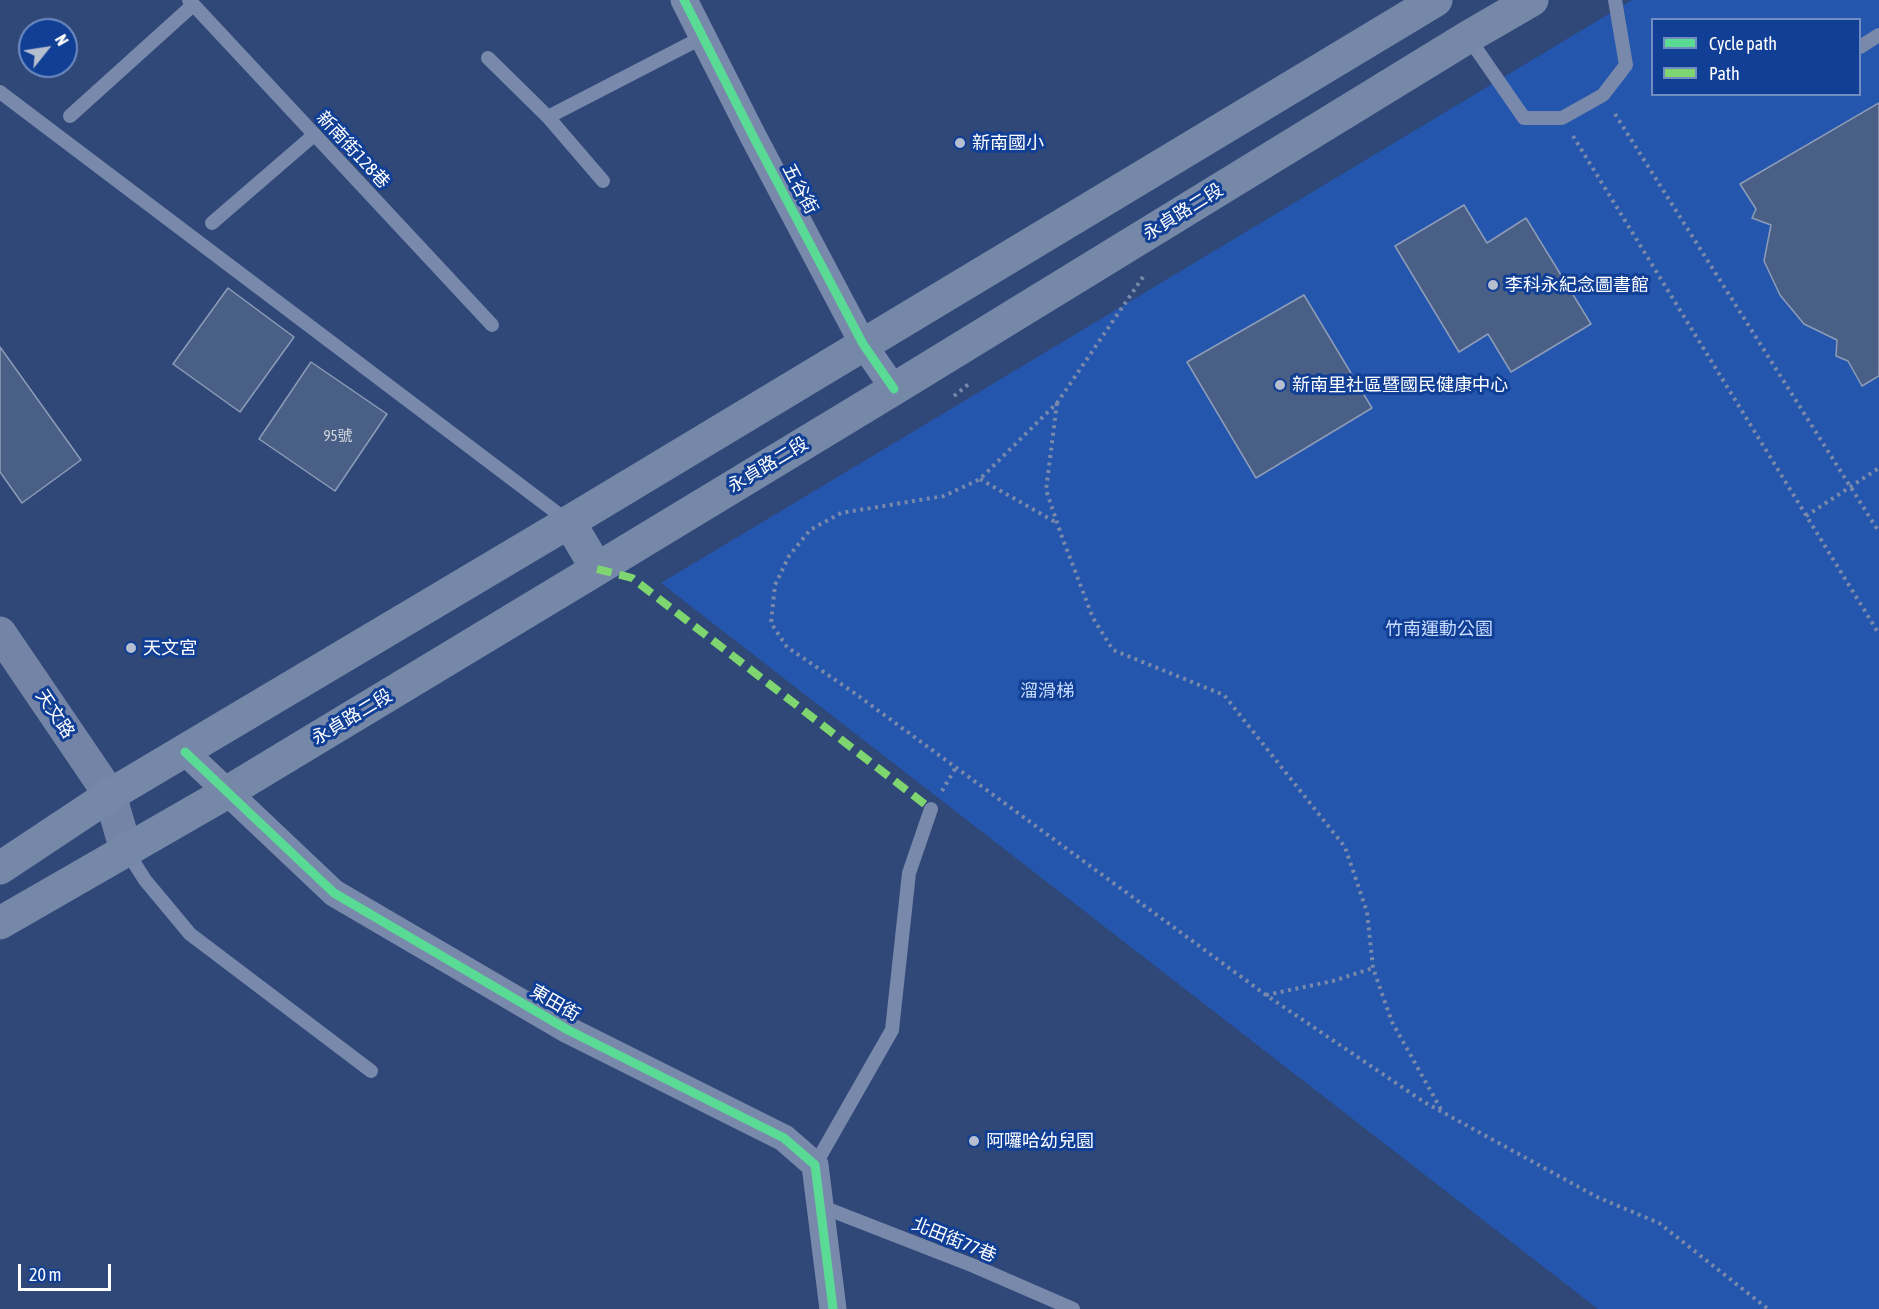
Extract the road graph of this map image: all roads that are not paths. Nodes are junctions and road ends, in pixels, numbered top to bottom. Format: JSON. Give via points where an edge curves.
{"nodes":[{"id":1,"x":684,"y":0,"type":"edge"},
{"id":2,"x":1436,"y":0,"type":"edge"},
{"id":3,"x":1532,"y":0,"type":"edge"},
{"id":4,"x":1615,"y":0,"type":"edge"},
{"id":5,"x":191,"y":2,"type":"edge"},
{"id":6,"x":1879,"y":35,"type":"edge"},
{"id":7,"x":703,"y":37,"type":"junction"},
{"id":8,"x":1468,"y":37,"type":"junction"},
{"id":9,"x":1861,"y":46,"type":"edge"},
{"id":10,"x":488,"y":58,"type":"dead end"},
{"id":11,"x":0,"y":92,"type":"edge"},
{"id":12,"x":70,"y":116,"type":"dead end"},
{"id":13,"x":548,"y":117,"type":"junction"},
{"id":14,"x":314,"y":135,"type":"junction"},
{"id":15,"x":603,"y":181,"type":"dead end"},
{"id":16,"x":212,"y":223,"type":"dead end"},
{"id":17,"x":492,"y":325,"type":"dead end"},
{"id":18,"x":863,"y":344,"type":"junction"},
{"id":19,"x":894,"y":389,"type":"junction"},
{"id":20,"x":569,"y":522,"type":"junction"},
{"id":21,"x":597,"y":569,"type":"junction"},
{"id":22,"x":0,"y":633,"type":"edge"},
{"id":23,"x":185,"y":752,"type":"junction"},
{"id":24,"x":226,"y":793,"type":"junction"},
{"id":25,"x":110,"y":795,"type":"junction"},
{"id":26,"x":931,"y":809,"type":"dead end"},
{"id":27,"x":126,"y":850,"type":"junction"},
{"id":28,"x":0,"y":868,"type":"edge"},
{"id":29,"x":0,"y":923,"type":"edge"},
{"id":30,"x":371,"y":1071,"type":"dead end"},
{"id":31,"x":815,"y":1165,"type":"junction"},
{"id":32,"x":820,"y":1206,"type":"junction"},
{"id":33,"x":833,"y":1309,"type":"edge"},
{"id":34,"x":1073,"y":1309,"type":"edge"}],
"edges":[{"from":1,"to":7,"type":"street","name":"五谷街"},
{"from":2,"to":18,"type":"main road"},
{"from":3,"to":8,"type":"main road","name":"永貞路二段"},
{"from":4,"to":8,"type":"lane","via":[[1626,64],[1603,95],[1562,118],[1524,118]]},
{"from":5,"to":12,"type":"lane"},
{"from":5,"to":14,"type":"lane","name":"新南街128巷"},
{"from":6,"to":9,"type":"lane"},
{"from":7,"to":13,"type":"lane"},
{"from":7,"to":18,"type":"street","name":"五谷街"},
{"from":8,"to":19,"type":"main road","name":"永貞路二段"},
{"from":10,"to":13,"type":"lane"},
{"from":11,"to":20,"type":"lane"},
{"from":13,"to":15,"type":"lane"},
{"from":14,"to":16,"type":"lane"},
{"from":14,"to":17,"type":"lane","name":"新南街128巷"},
{"from":18,"to":19,"type":"street","name":"五谷街"},
{"from":18,"to":20,"type":"main road"},
{"from":19,"to":21,"type":"main road","name":"永貞路二段"},
{"from":20,"to":21,"type":"main road"},
{"from":20,"to":23,"type":"main road"},
{"from":21,"to":24,"type":"main road","name":"永貞路二段"},
{"from":22,"to":25,"type":"street","name":"天文路"},
{"from":23,"to":24,"type":"street","name":"東田街"},
{"from":23,"to":25,"type":"main road"},
{"from":24,"to":27,"type":"main road","name":"永貞路二段"},
{"from":24,"to":31,"type":"street","name":"東田街","via":[[334,893],[568,1030],[784,1138]]},
{"from":25,"to":27,"type":"street","name":"天文路"},
{"from":25,"to":28,"type":"main road"},
{"from":26,"to":31,"type":"lane","via":[[909,873],[892,1029]]},
{"from":27,"to":29,"type":"main road","name":"永貞路二段"},
{"from":27,"to":30,"type":"lane","via":[[145,880],[190,934]]},
{"from":31,"to":32,"type":"street"},
{"from":32,"to":33,"type":"street"},
{"from":32,"to":34,"type":"lane","name":"北田街77巷"}]}
